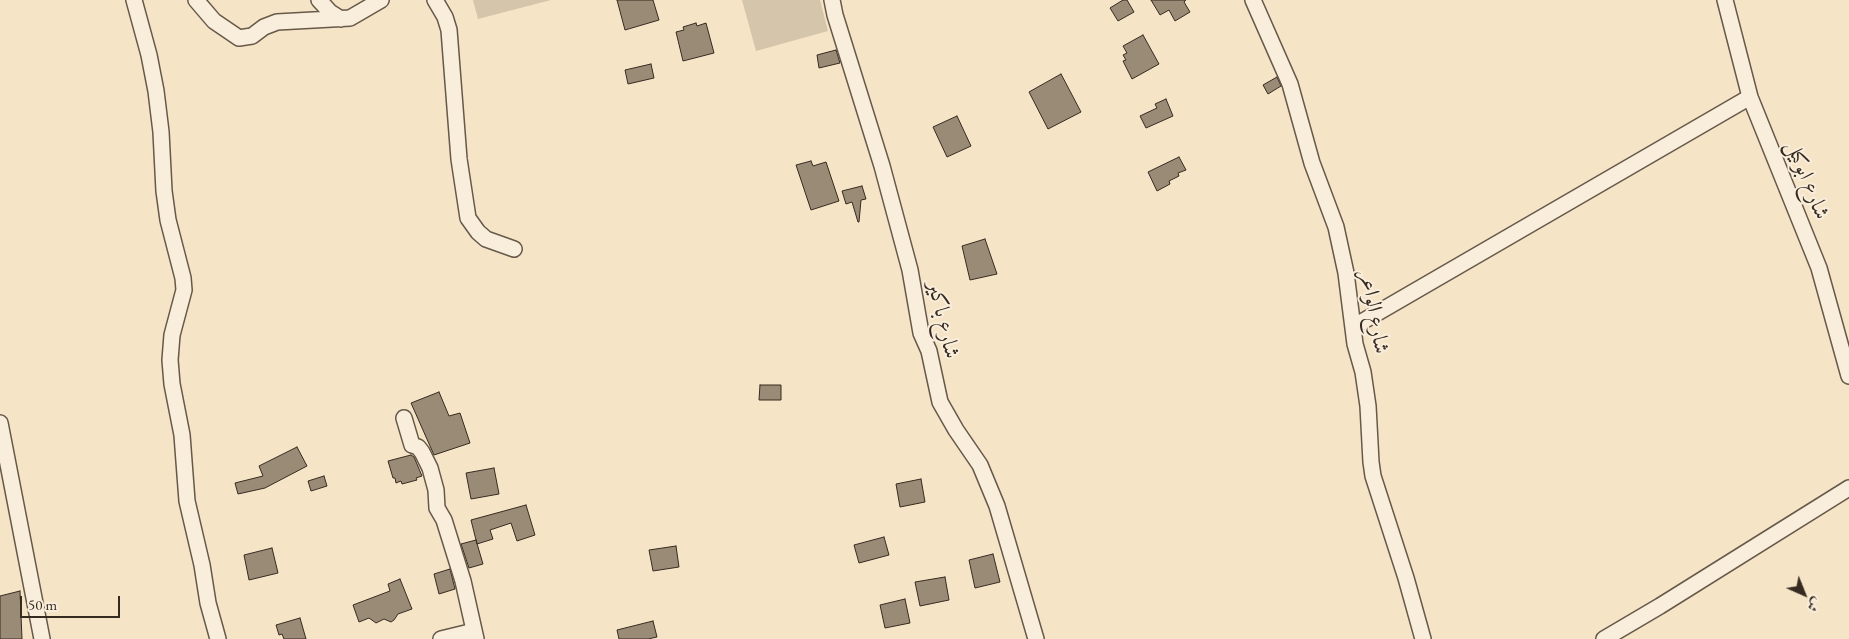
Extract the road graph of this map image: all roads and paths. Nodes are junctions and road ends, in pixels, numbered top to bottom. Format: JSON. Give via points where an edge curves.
{"nodes":[{"id":1,"x":134,"y":0,"type":"edge"},
{"id":2,"x":196,"y":0,"type":"edge"},
{"id":3,"x":319,"y":0,"type":"edge"},
{"id":4,"x":381,"y":0,"type":"edge"},
{"id":5,"x":435,"y":0,"type":"edge"},
{"id":6,"x":832,"y":0,"type":"edge"},
{"id":7,"x":1253,"y":0,"type":"edge"},
{"id":8,"x":1725,"y":0,"type":"edge"},
{"id":9,"x":341,"y":19,"type":"junction"},
{"id":10,"x":1750,"y":97,"type":"junction"},
{"id":11,"x":514,"y":249,"type":"dead end"},
{"id":12,"x":1352,"y":327,"type":"junction"},
{"id":13,"x":1849,"y":376,"type":"edge"},
{"id":14,"x":404,"y":418,"type":"dead end"},
{"id":15,"x":0,"y":423,"type":"edge"},
{"id":16,"x":1849,"y":488,"type":"edge"},
{"id":17,"x":475,"y":635,"type":"edge"},
{"id":18,"x":42,"y":639,"type":"edge"},
{"id":19,"x":218,"y":639,"type":"edge"},
{"id":20,"x":441,"y":639,"type":"edge"},
{"id":21,"x":1036,"y":639,"type":"edge"},
{"id":22,"x":1423,"y":639,"type":"edge"},
{"id":23,"x":1604,"y":639,"type":"edge"}],
"edges":[{"from":1,"to":19,"type":"street","via":[[156,92],[168,220],[184,290],[172,335],[170,360],[182,434],[187,501]]},
{"from":2,"to":9,"type":"street","via":[[214,22],[239,38],[252,36],[277,22]]},
{"from":3,"to":9,"type":"street"},
{"from":4,"to":9,"type":"street","via":[[350,18]]},
{"from":5,"to":11,"type":"street","via":[[448,30],[459,159],[468,218],[486,239]]},
{"from":6,"to":21,"type":"street","name":"شارع باكير","via":[[882,166],[940,402],[980,464],[997,506]]},
{"from":7,"to":12,"type":"street","name":"شارع الواعر","via":[[1290,84],[1312,163],[1336,227],[1346,273]]},
{"from":8,"to":10,"type":"street","name":"شارع ابوكيل"},
{"from":10,"to":12,"type":"street"},
{"from":10,"to":13,"type":"street","name":"شارع ابوكيل","via":[[1819,268]]},
{"from":12,"to":22,"type":"street","name":"شارع الواعر","via":[[1368,406],[1373,476]]},
{"from":14,"to":17,"type":"street","via":[[412,445],[422,452],[430,468],[437,508],[444,520],[463,581]]},
{"from":15,"to":18,"type":"street"},
{"from":16,"to":23,"type":"street"},
{"from":17,"to":20,"type":"street"}]}
